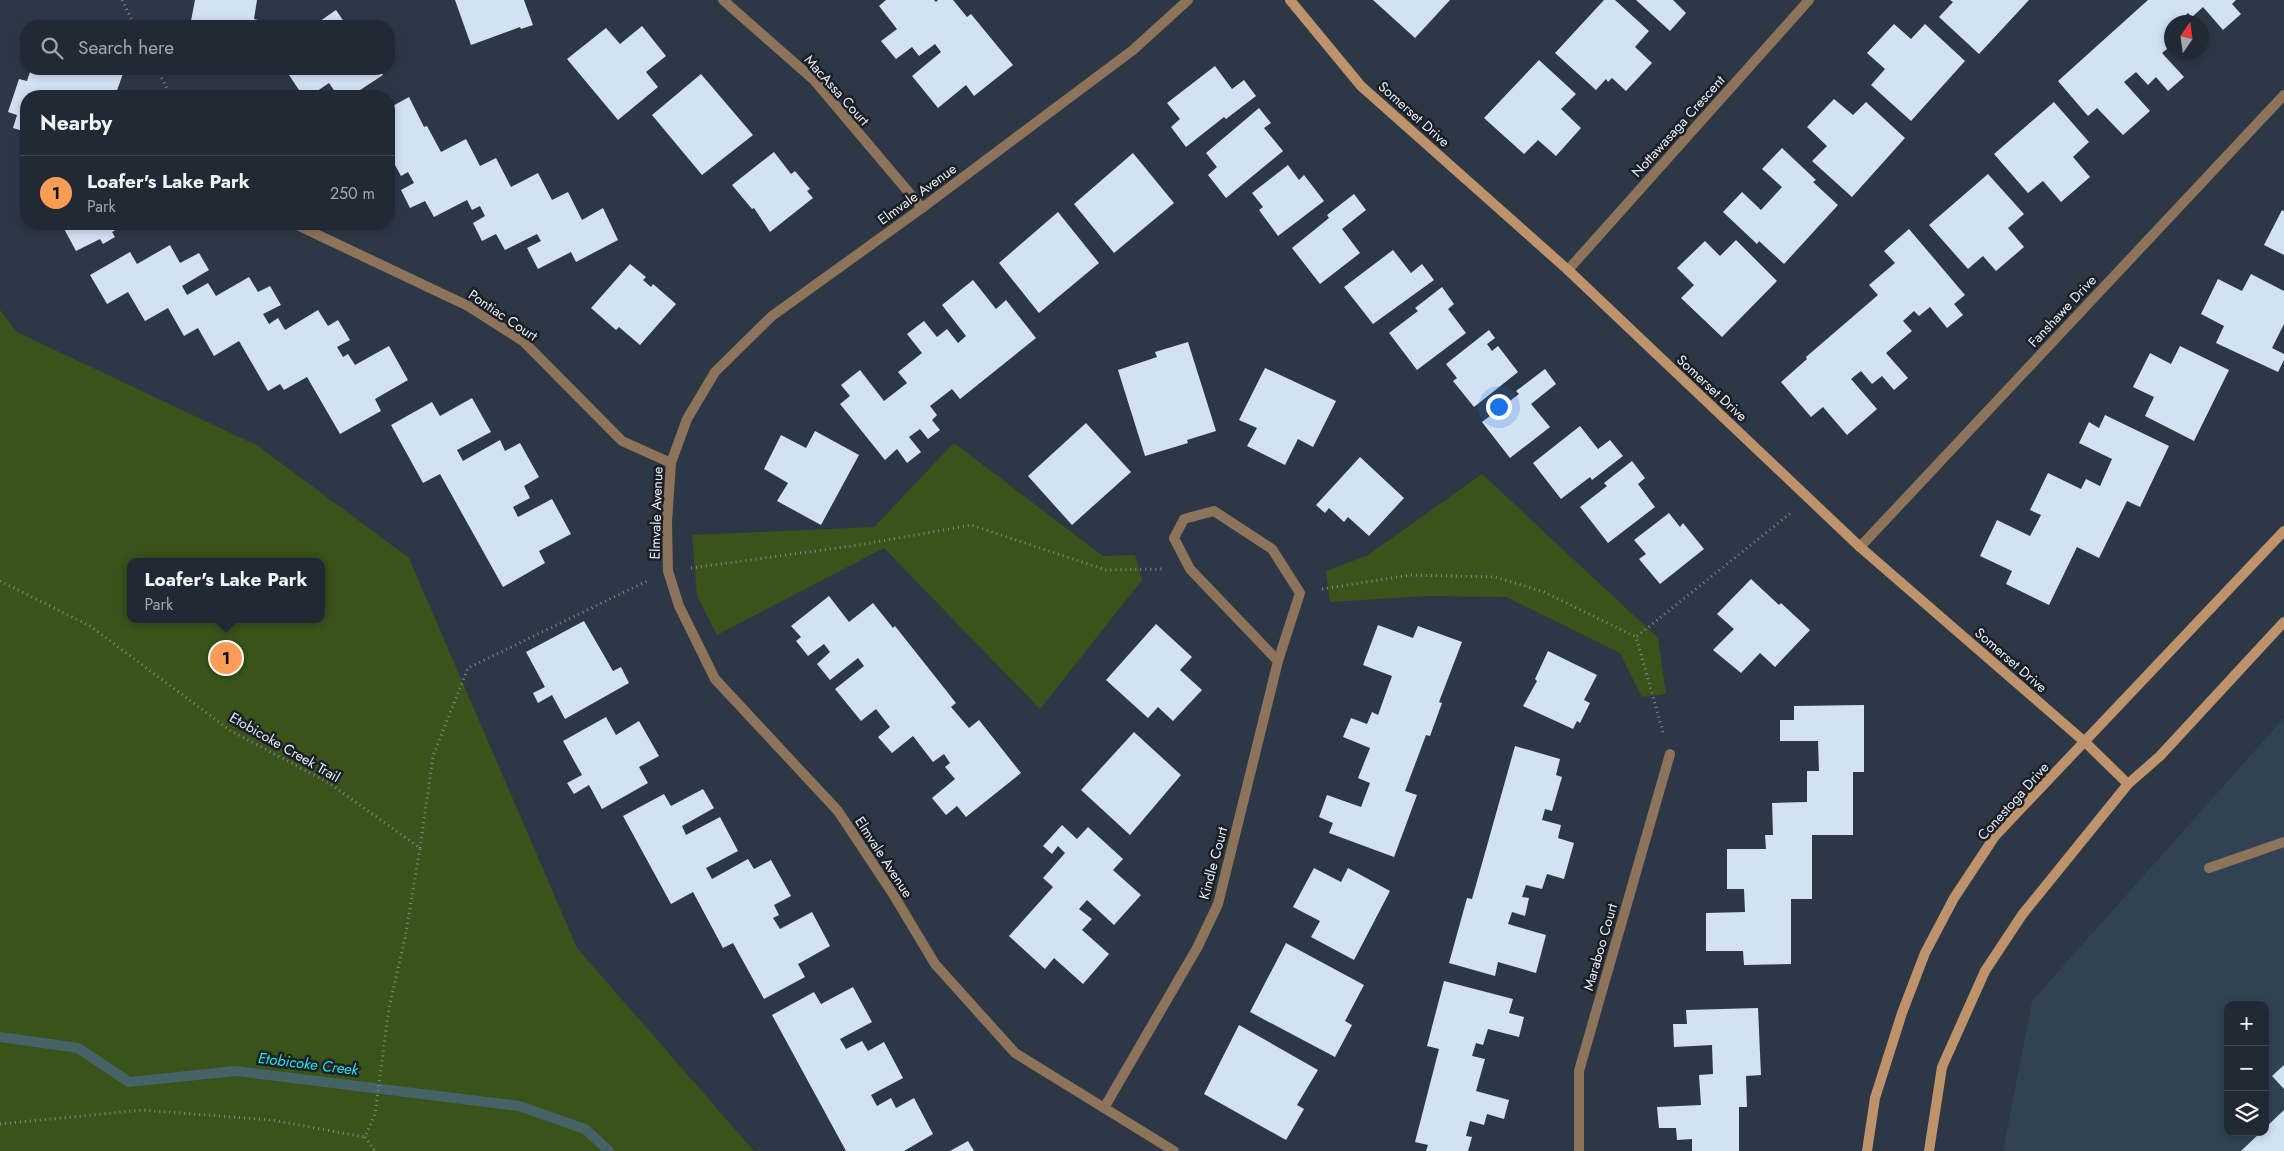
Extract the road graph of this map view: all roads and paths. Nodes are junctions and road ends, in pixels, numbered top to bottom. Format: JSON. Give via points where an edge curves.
{"nodes":[{"id":1,"x":122,"y":0,"type":"edge"},
{"id":2,"x":723,"y":0,"type":"edge"},
{"id":3,"x":1188,"y":0,"type":"edge"},
{"id":4,"x":1290,"y":0,"type":"edge"},
{"id":5,"x":1809,"y":0,"type":"edge"},
{"id":6,"x":132,"y":20,"type":"edge"},
{"id":7,"x":160,"y":75,"type":"edge"},
{"id":8,"x":168,"y":90,"type":"edge"},
{"id":9,"x":2284,"y":95,"type":"edge"},
{"id":10,"x":922,"y":208,"type":"junction"},
{"id":11,"x":308,"y":230,"type":"edge"},
{"id":12,"x":1568,"y":270,"type":"junction"},
{"id":13,"x":671,"y":463,"type":"junction"},
{"id":14,"x":1809,"y":498,"type":"junction"},
{"id":15,"x":2284,"y":531,"type":"edge"},
{"id":16,"x":1860,"y":547,"type":"junction"},
{"id":17,"x":1190,"y":569,"type":"junction"},
{"id":18,"x":668,"y":571,"type":"junction"},
{"id":19,"x":0,"y":581,"type":"edge"},
{"id":20,"x":1300,"y":593,"type":"junction"},
{"id":21,"x":2284,"y":622,"type":"edge"},
{"id":22,"x":1636,"y":637,"type":"junction"},
{"id":23,"x":1278,"y":661,"type":"junction"},
{"id":24,"x":2086,"y":743,"type":"junction"},
{"id":25,"x":1670,"y":754,"type":"joint"},
{"id":26,"x":2128,"y":784,"type":"junction"},
{"id":27,"x":2284,"y":842,"type":"edge"},
{"id":28,"x":420,"y":848,"type":"junction"},
{"id":29,"x":2209,"y":868,"type":"dead end"},
{"id":30,"x":1104,"y":1108,"type":"junction"},
{"id":31,"x":0,"y":1124,"type":"edge"},
{"id":32,"x":365,"y":1137,"type":"junction"},
{"id":33,"x":375,"y":1151,"type":"edge"},
{"id":34,"x":1174,"y":1151,"type":"edge"},
{"id":35,"x":1579,"y":1151,"type":"edge"},
{"id":36,"x":1867,"y":1151,"type":"edge"},
{"id":37,"x":1929,"y":1151,"type":"edge"}],
"edges":[{"from":1,"to":6,"type":"path"},
{"from":2,"to":10,"type":"street","name":"MacAssa Court","via":[[814,80]]},
{"from":3,"to":10,"type":"street","name":"Elmvale Avenue","via":[[1133,50]]},
{"from":4,"to":12,"type":"street","name":"Somerset Drive","via":[[1361,86]]},
{"from":5,"to":12,"type":"street","name":"Nottawasaga Crescent"},
{"from":7,"to":8,"type":"path"},
{"from":9,"to":16,"type":"street","name":"Fanshawe Drive"},
{"from":10,"to":13,"type":"street","name":"Elmvale Avenue","via":[[772,316],[715,372],[687,419]]},
{"from":11,"to":13,"type":"street","name":"Pontiac Court","via":[[468,306],[500,326],[523,341],[622,441]]},
{"from":12,"to":14,"type":"street","name":"Somerset Drive"},
{"from":13,"to":18,"type":"street","name":"Elmvale Avenue"},
{"from":14,"to":16,"type":"street","name":"Somerset Drive"},
{"from":14,"to":22,"type":"path"},
{"from":15,"to":24,"type":"street","name":"Conestoga Drive"},
{"from":16,"to":24,"type":"street","name":"Somerset Drive"},
{"from":17,"to":18,"type":"path","via":[[1106,570],[971,525],[859,545]]},
{"from":17,"to":20,"type":"street","via":[[1174,538],[1184,519],[1214,511],[1272,549]]},
{"from":17,"to":23,"type":"street"},
{"from":18,"to":28,"type":"path","via":[[468,668],[433,756]]},
{"from":18,"to":30,"type":"street","name":"Elmvale Avenue","via":[[679,606],[715,679],[838,811],[935,964],[1015,1053]]},
{"from":19,"to":28,"type":"path","name":"Etobicoke Creek Trail","via":[[90,626],[231,731],[329,783]]},
{"from":20,"to":22,"type":"path","via":[[1410,575],[1495,577],[1544,592]]},
{"from":20,"to":23,"type":"street","name":"Kindle Court"},
{"from":21,"to":26,"type":"street","via":[[2160,756]]},
{"from":22,"to":25,"type":"path"},
{"from":23,"to":30,"type":"street","name":"Kindle Court","via":[[1218,904],[1197,948]]},
{"from":24,"to":26,"type":"street","name":"Somerset Drive"},
{"from":24,"to":36,"type":"street","name":"Conestoga Drive","via":[[1995,836],[1954,898],[1933,937],[1902,1014],[1875,1098]]},
{"from":25,"to":35,"type":"street","name":"Maraboo Court","via":[[1579,1071]]},
{"from":26,"to":37,"type":"street","via":[[2022,915],[1985,971],[1942,1067]]},
{"from":27,"to":29,"type":"street"},
{"from":28,"to":32,"type":"path","via":[[389,1008],[375,1114]]},
{"from":30,"to":34,"type":"street","name":"Elmvale Avenue"},
{"from":31,"to":32,"type":"path","via":[[143,1110],[271,1120]]},
{"from":32,"to":33,"type":"path"}]}
